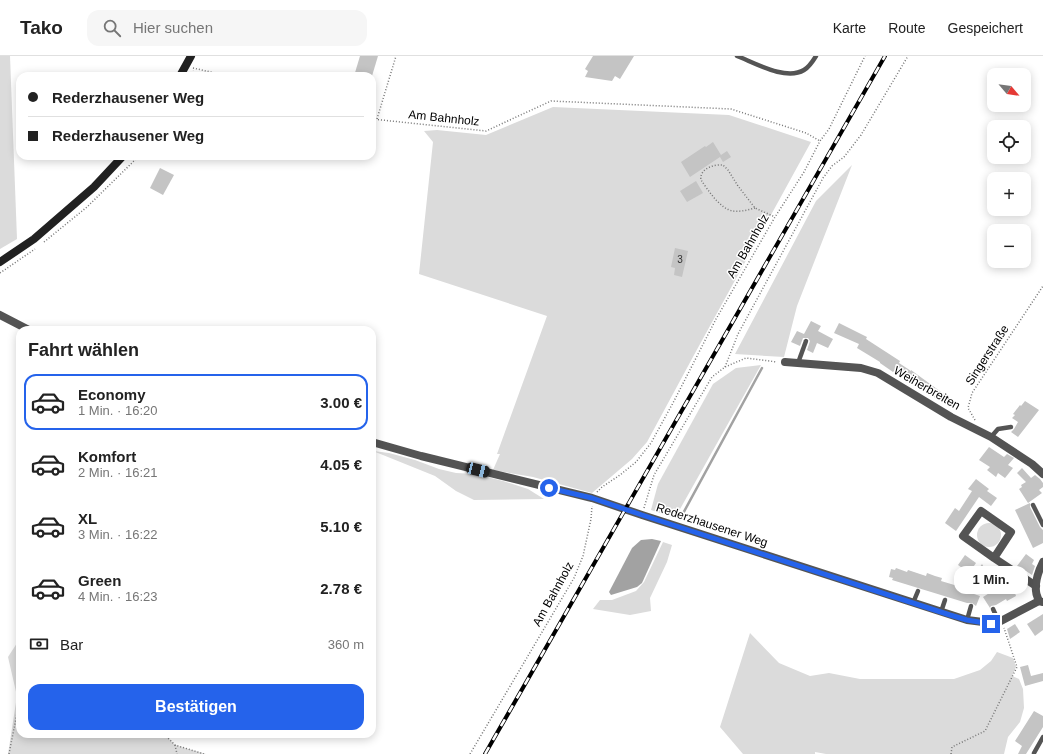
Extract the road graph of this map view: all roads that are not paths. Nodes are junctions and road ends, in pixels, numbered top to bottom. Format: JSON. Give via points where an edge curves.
{"nodes":[{"id":1,"x":191,"y":56,"type":"edge"},
{"id":2,"x":737,"y":56,"type":"edge"},
{"id":3,"x":816,"y":56,"type":"edge"},
{"id":4,"x":184,"y":72,"type":"edge"},
{"id":5,"x":118,"y":160,"type":"edge"},
{"id":6,"x":0,"y":262,"type":"edge"},
{"id":7,"x":0,"y":316,"type":"edge"},
{"id":8,"x":21,"y":326,"type":"edge"},
{"id":9,"x":806,"y":342,"type":"dead end"},
{"id":10,"x":785,"y":362,"type":"road end"},
{"id":11,"x":798,"y":363,"type":"junction"},
{"id":12,"x":1011,"y":427,"type":"dead end"},
{"id":13,"x":991,"y":437,"type":"junction"},
{"id":14,"x":376,"y":443,"type":"edge"},
{"id":15,"x":1043,"y":474,"type":"edge"},
{"id":16,"x":1033,"y":505,"type":"dead end"},
{"id":17,"x":1043,"y":525,"type":"edge"},
{"id":18,"x":994,"y":558,"type":"junction"},
{"id":19,"x":1043,"y":562,"type":"edge"},
{"id":20,"x":1036,"y":586,"type":"junction"},
{"id":21,"x":918,"y":590,"type":"dead end"},
{"id":22,"x":945,"y":600,"type":"dead end"},
{"id":23,"x":1041,"y":601,"type":"edge"},
{"id":24,"x":913,"y":603,"type":"junction"},
{"id":25,"x":971,"y":606,"type":"dead end"},
{"id":26,"x":993,"y":609,"type":"dead end"},
{"id":27,"x":941,"y":612,"type":"junction"},
{"id":28,"x":967,"y":620,"type":"junction"},
{"id":29,"x":1002,"y":624,"type":"junction"},
{"id":30,"x":1043,"y":738,"type":"edge"},
{"id":31,"x":1034,"y":753,"type":"edge"}],
"edges":[{"from":1,"to":4,"type":"main road","via":[[189,68]]},
{"from":2,"to":3,"type":"lane","via":[[773,71],[788,74],[804,70]]},
{"from":5,"to":6,"type":"main road","via":[[94,188],[34,239]]},
{"from":7,"to":8,"type":"street"},
{"from":9,"to":11,"type":"lane"},
{"from":10,"to":11,"type":"street","name":"Weiherbreiten"},
{"from":11,"to":13,"type":"street","name":"Weiherbreiten","via":[[861,368],[878,373]]},
{"from":12,"to":13,"type":"lane","via":[[998,429]]},
{"from":13,"to":15,"type":"street","name":"Weiherbreiten"},
{"from":14,"to":24,"type":"street","name":"Rederzhausener Weg","via":[[592,498]]},
{"from":16,"to":17,"type":"lane"},
{"from":18,"to":18,"type":"street","via":[[963,536],[981,511],[1011,532]]},
{"from":18,"to":20,"type":"street"},
{"from":19,"to":20,"type":"street"},
{"from":20,"to":23,"type":"street","via":[[1036,593]]},
{"from":21,"to":24,"type":"lane"},
{"from":22,"to":27,"type":"lane"},
{"from":23,"to":29,"type":"street","name":"Rederzhausener Weg"},
{"from":24,"to":27,"type":"street","name":"Rederzhausener Weg"},
{"from":25,"to":28,"type":"lane"},
{"from":26,"to":29,"type":"lane"},
{"from":27,"to":28,"type":"street","name":"Rederzhausener Weg"},
{"from":28,"to":29,"type":"street","name":"Rederzhausener Weg"},
{"from":30,"to":31,"type":"lane"}]}
